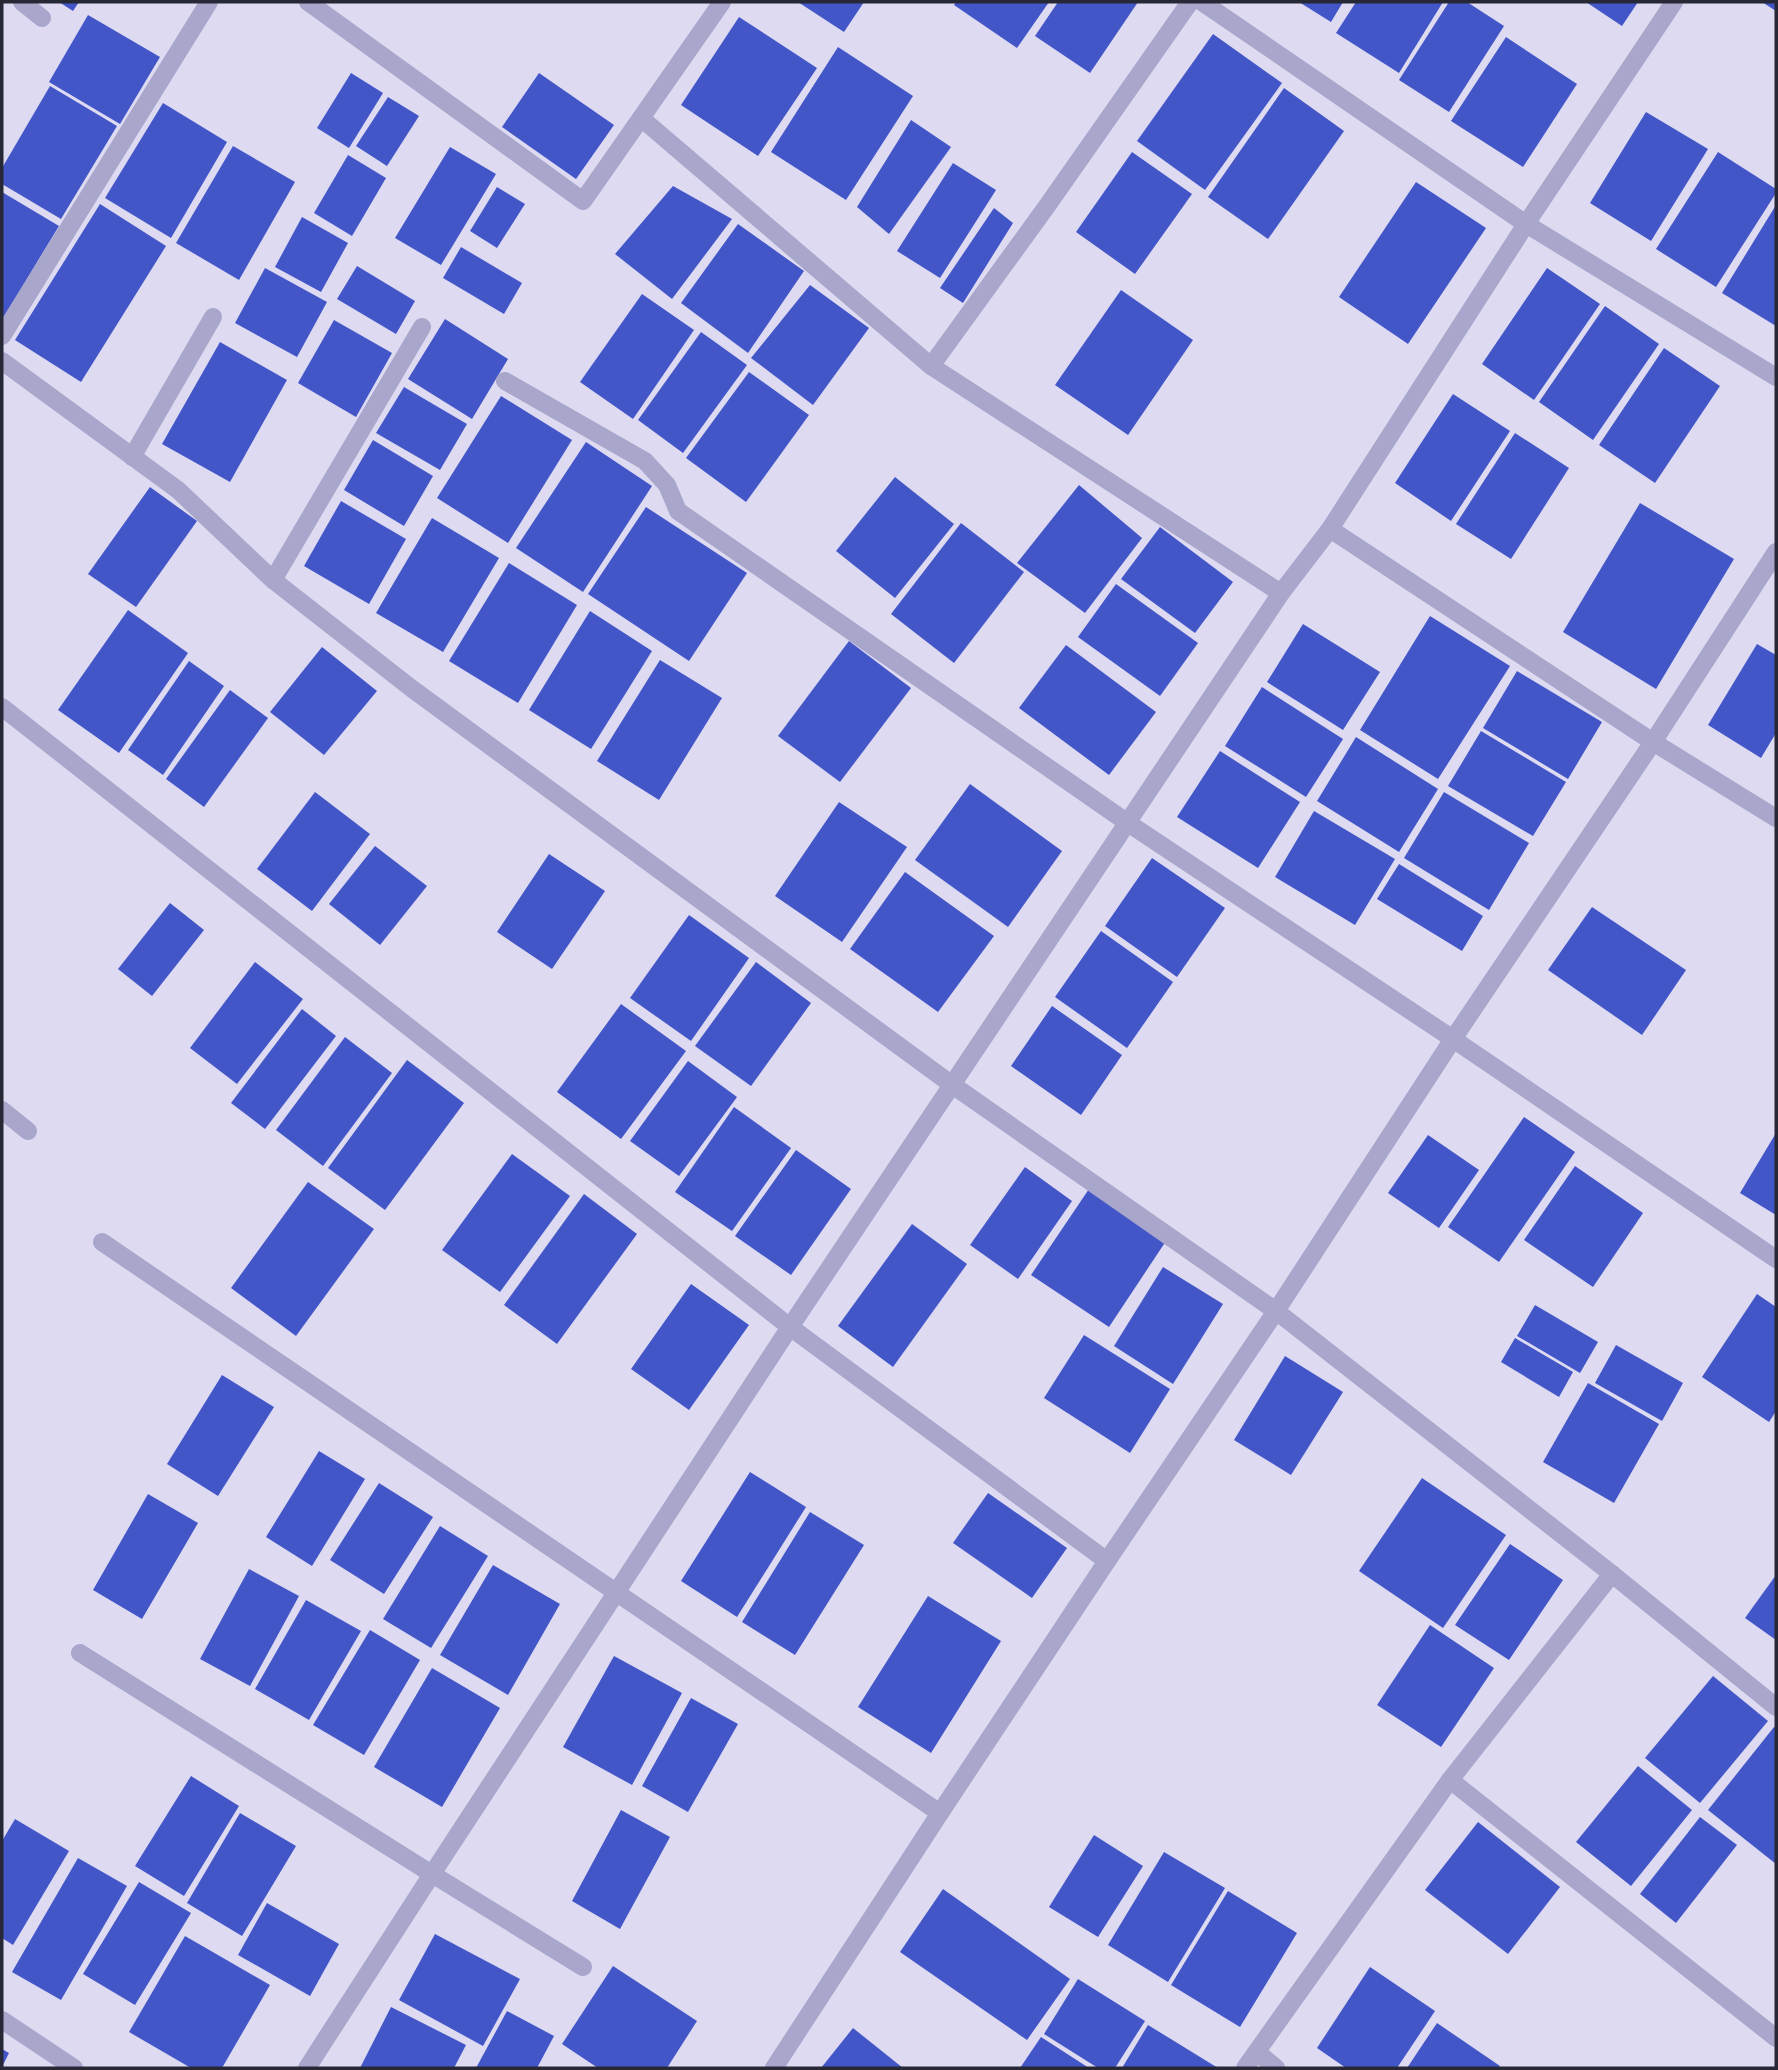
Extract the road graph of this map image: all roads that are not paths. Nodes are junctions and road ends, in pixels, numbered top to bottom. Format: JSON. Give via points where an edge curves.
{"nodes":[{"id":1,"x":22,"y":2,"type":"edge"},
{"id":2,"x":209,"y":2,"type":"edge"},
{"id":3,"x":308,"y":2,"type":"edge"},
{"id":4,"x":722,"y":2,"type":"edge"},
{"id":5,"x":1189,"y":2,"type":"edge"},
{"id":6,"x":1202,"y":2,"type":"edge"},
{"id":7,"x":1674,"y":2,"type":"edge"},
{"id":8,"x":42,"y":18,"type":"dead end"},
{"id":9,"x":641,"y":118,"type":"junction"},
{"id":10,"x":1526,"y":224,"type":"junction"},
{"id":11,"x":213,"y":317,"type":"dead end"},
{"id":12,"x":422,"y":327,"type":"dead end"},
{"id":13,"x":2,"y":336,"type":"edge"},
{"id":14,"x":2,"y":361,"type":"edge"},
{"id":15,"x":931,"y":366,"type":"junction"},
{"id":16,"x":1776,"y":377,"type":"edge"},
{"id":17,"x":505,"y":381,"type":"dead end"},
{"id":18,"x":132,"y":457,"type":"junction"},
{"id":19,"x":1330,"y":529,"type":"junction"},
{"id":20,"x":1776,"y":552,"type":"edge"},
{"id":21,"x":273,"y":580,"type":"junction"},
{"id":22,"x":1281,"y":593,"type":"junction"},
{"id":23,"x":2,"y":707,"type":"edge"},
{"id":24,"x":1653,"y":742,"type":"junction"},
{"id":25,"x":1776,"y":818,"type":"edge"},
{"id":26,"x":1128,"y":823,"type":"junction"},
{"id":27,"x":1453,"y":1039,"type":"junction"},
{"id":28,"x":951,"y":1084,"type":"junction"},
{"id":29,"x":2,"y":1110,"type":"edge"},
{"id":30,"x":28,"y":1131,"type":"dead end"},
{"id":31,"x":102,"y":1242,"type":"dead end"},
{"id":32,"x":1776,"y":1259,"type":"edge"},
{"id":33,"x":1276,"y":1311,"type":"junction"},
{"id":34,"x":790,"y":1327,"type":"junction"},
{"id":35,"x":1107,"y":1560,"type":"junction"},
{"id":36,"x":1612,"y":1574,"type":"junction"},
{"id":37,"x":615,"y":1592,"type":"junction"},
{"id":38,"x":80,"y":1653,"type":"dead end"},
{"id":39,"x":1776,"y":1707,"type":"edge"},
{"id":40,"x":1450,"y":1780,"type":"junction"},
{"id":41,"x":940,"y":1813,"type":"junction"},
{"id":42,"x":432,"y":1874,"type":"junction"},
{"id":43,"x":583,"y":1967,"type":"dead end"},
{"id":44,"x":2,"y":2020,"type":"edge"},
{"id":45,"x":1776,"y":2038,"type":"edge"},
{"id":46,"x":1257,"y":2052,"type":"junction"},
{"id":47,"x":74,"y":2068,"type":"edge"},
{"id":48,"x":307,"y":2068,"type":"edge"},
{"id":49,"x":774,"y":2068,"type":"edge"},
{"id":50,"x":1245,"y":2068,"type":"edge"},
{"id":51,"x":1276,"y":2068,"type":"edge"}],
"edges":[{"from":1,"to":8,"type":"street"},
{"from":2,"to":13,"type":"street"},
{"from":3,"to":9,"type":"street","via":[[583,201]]},
{"from":4,"to":9,"type":"street"},
{"from":5,"to":15,"type":"street"},
{"from":6,"to":10,"type":"street"},
{"from":7,"to":10,"type":"street"},
{"from":9,"to":15,"type":"street"},
{"from":10,"to":16,"type":"street"},
{"from":10,"to":19,"type":"street"},
{"from":11,"to":18,"type":"street"},
{"from":12,"to":21,"type":"street"},
{"from":14,"to":18,"type":"street"},
{"from":15,"to":22,"type":"street"},
{"from":17,"to":26,"type":"street","via":[[645,461],[667,485],[678,511]]},
{"from":18,"to":21,"type":"street","via":[[178,490]]},
{"from":19,"to":22,"type":"street"},
{"from":19,"to":24,"type":"street"},
{"from":20,"to":24,"type":"street"},
{"from":21,"to":28,"type":"street","via":[[411,688]]},
{"from":22,"to":26,"type":"street"},
{"from":23,"to":34,"type":"street"},
{"from":24,"to":25,"type":"street"},
{"from":24,"to":27,"type":"street"},
{"from":26,"to":27,"type":"street"},
{"from":26,"to":28,"type":"street"},
{"from":27,"to":32,"type":"street"},
{"from":27,"to":33,"type":"street"},
{"from":28,"to":33,"type":"street"},
{"from":28,"to":34,"type":"street"},
{"from":29,"to":30,"type":"street"},
{"from":31,"to":37,"type":"street"},
{"from":33,"to":35,"type":"street"},
{"from":33,"to":36,"type":"street"},
{"from":34,"to":35,"type":"street"},
{"from":34,"to":37,"type":"street"},
{"from":35,"to":41,"type":"street"},
{"from":36,"to":39,"type":"street"},
{"from":36,"to":40,"type":"street"},
{"from":37,"to":41,"type":"street"},
{"from":37,"to":42,"type":"street"},
{"from":38,"to":42,"type":"street"},
{"from":40,"to":45,"type":"street"},
{"from":40,"to":46,"type":"street"},
{"from":41,"to":49,"type":"street"},
{"from":42,"to":43,"type":"street"},
{"from":42,"to":48,"type":"street"},
{"from":44,"to":47,"type":"street"},
{"from":46,"to":50,"type":"street"},
{"from":46,"to":51,"type":"street"}]}
